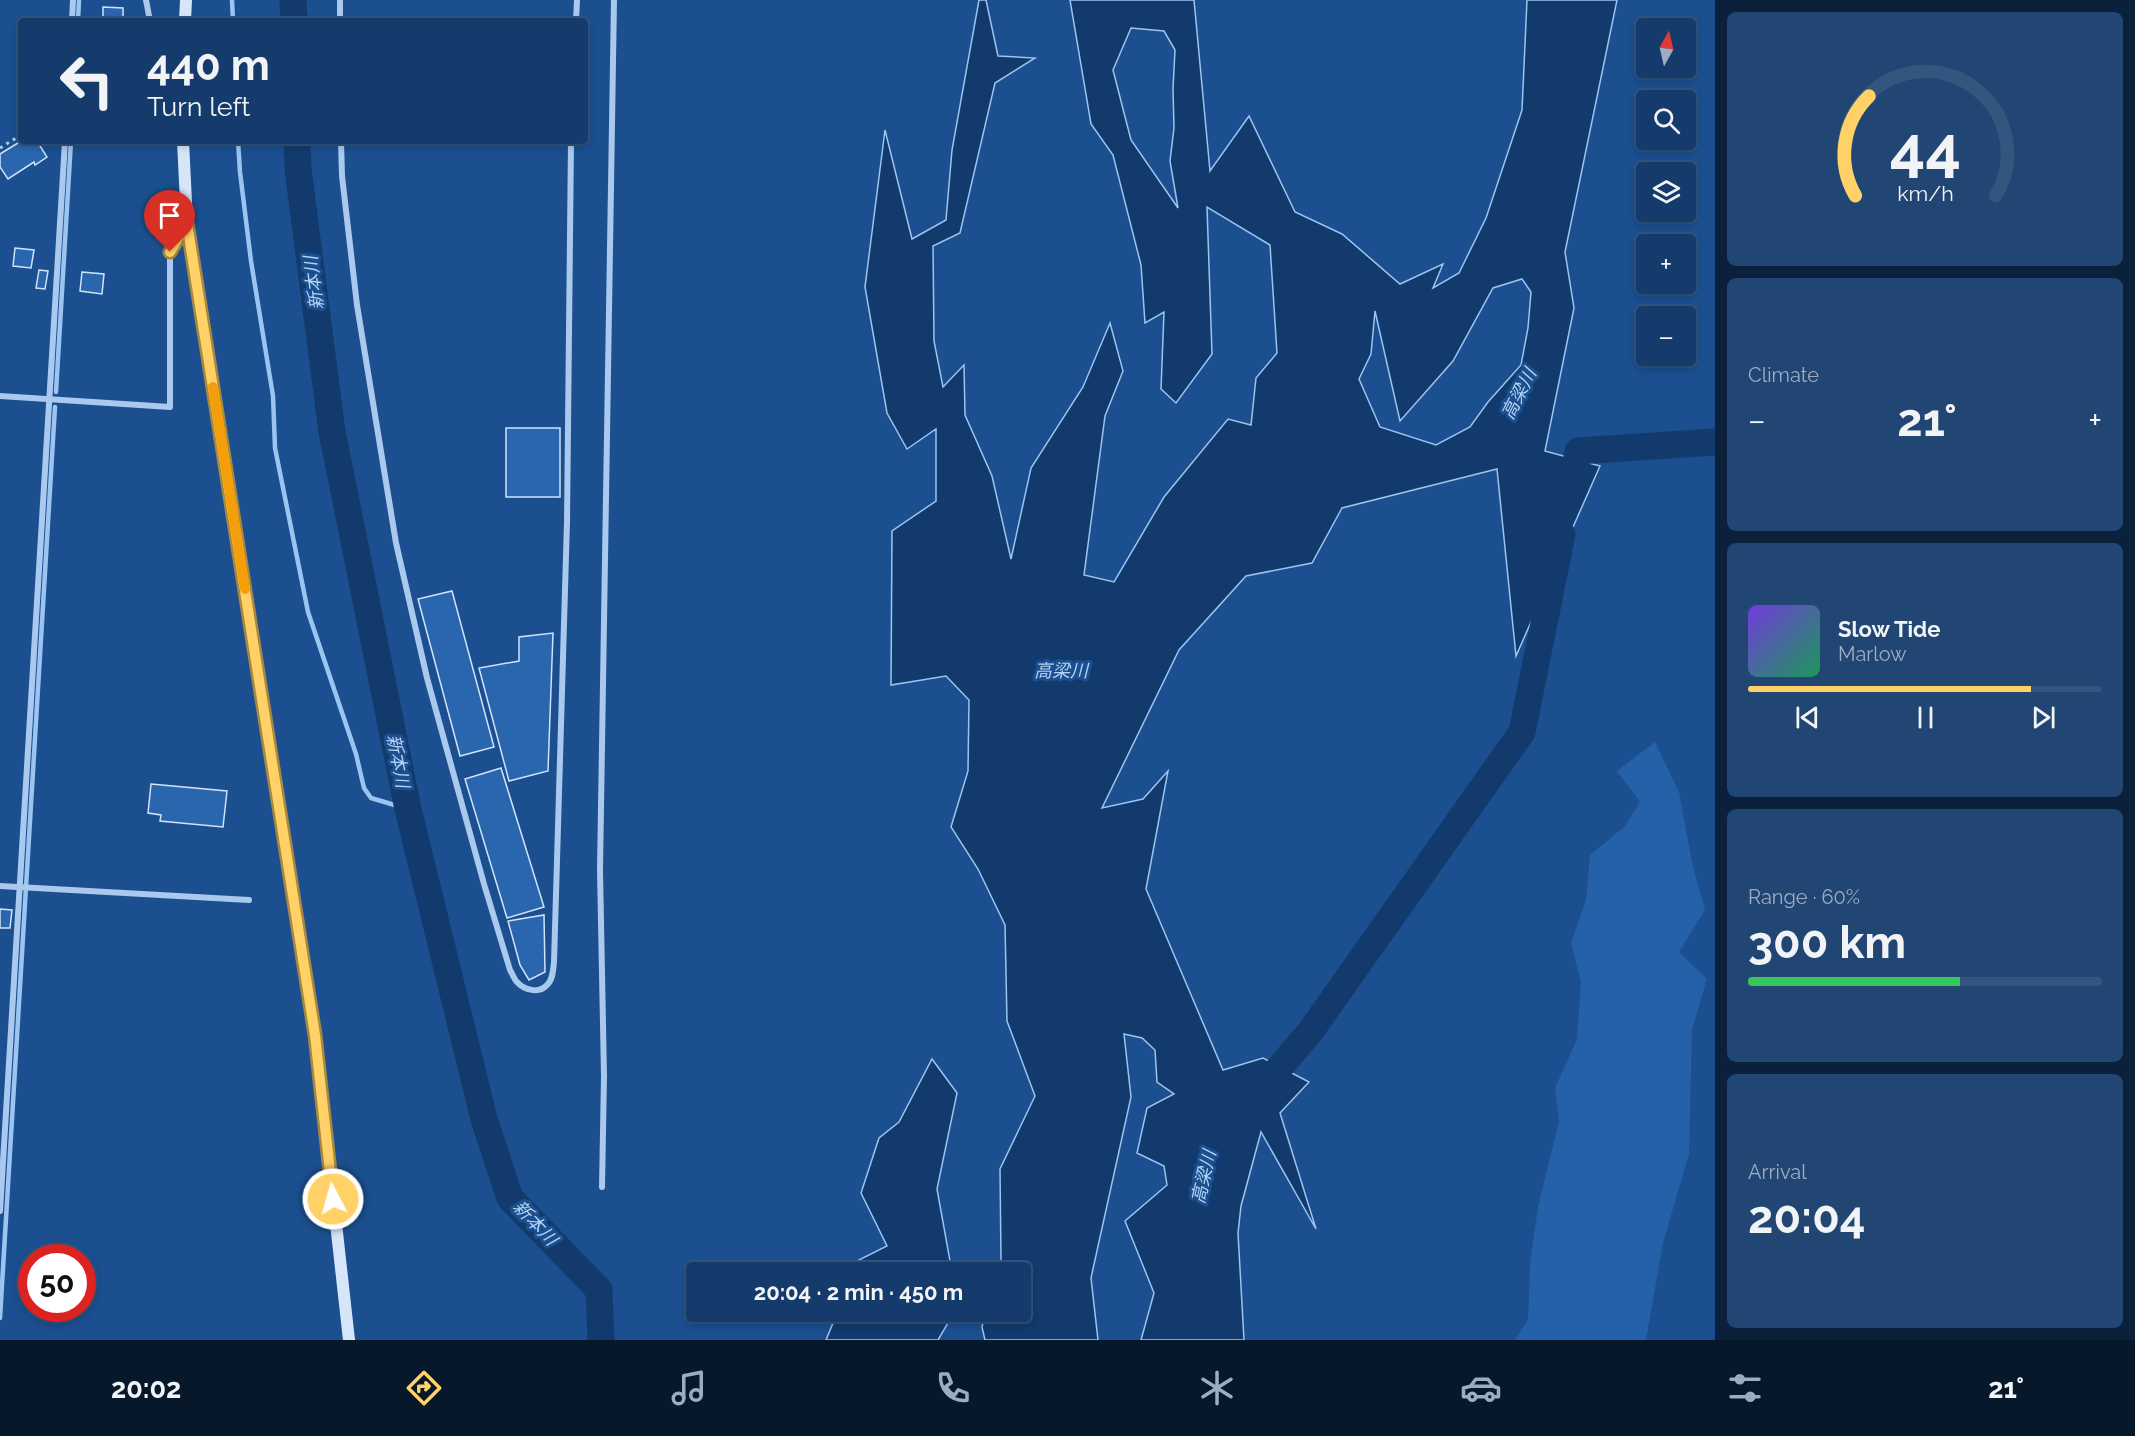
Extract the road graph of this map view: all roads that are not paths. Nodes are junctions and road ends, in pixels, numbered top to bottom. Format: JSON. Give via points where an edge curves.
{"nodes":[{"id":1,"x":73,"y":0,"type":"edge"},
{"id":2,"x":146,"y":0,"type":"edge"},
{"id":3,"x":186,"y":0,"type":"edge"},
{"id":4,"x":340,"y":0,"type":"edge"},
{"id":5,"x":578,"y":0,"type":"edge"},
{"id":6,"x":615,"y":0,"type":"edge"},
{"id":7,"x":72,"y":18,"type":"edge"},
{"id":8,"x":149,"y":18,"type":"edge"},
{"id":9,"x":185,"y":18,"type":"edge"},
{"id":10,"x":340,"y":18,"type":"edge"},
{"id":11,"x":576,"y":18,"type":"edge"},
{"id":12,"x":65,"y":144,"type":"edge"},
{"id":13,"x":183,"y":144,"type":"edge"},
{"id":14,"x":341,"y":144,"type":"edge"},
{"id":15,"x":571,"y":144,"type":"edge"},
{"id":16,"x":187,"y":223,"type":"junction"},
{"id":17,"x":0,"y":396,"type":"edge"},
{"id":18,"x":50,"y":399,"type":"junction"},
{"id":19,"x":0,"y":886,"type":"edge"},
{"id":20,"x":24,"y":887,"type":"junction"},
{"id":21,"x":249,"y":900,"type":"dead end"},
{"id":22,"x":602,"y":1187,"type":"dead end"},
{"id":23,"x":0,"y":1211,"type":"edge"},
{"id":24,"x":348,"y":1340,"type":"edge"}],
"edges":[{"from":1,"to":7,"type":"street"},
{"from":2,"to":8,"type":"street"},
{"from":3,"to":9,"type":"main road"},
{"from":4,"to":10,"type":"street"},
{"from":5,"to":11,"type":"street"},
{"from":6,"to":22,"type":"street","via":[[600,870]]},
{"from":12,"to":18,"type":"street"},
{"from":13,"to":16,"type":"main road"},
{"from":14,"to":15,"type":"street","via":[[357,305],[396,543],[427,678],[510,970],[526,989],[536,990],[546,987],[554,962],[567,522]]},
{"from":16,"to":18,"type":"street","via":[[170,252],[170,407]]},
{"from":16,"to":24,"type":"main road","via":[[315,1035]]},
{"from":17,"to":18,"type":"street"},
{"from":18,"to":20,"type":"street"},
{"from":19,"to":20,"type":"street"},
{"from":20,"to":21,"type":"street"},
{"from":20,"to":23,"type":"street"}]}
